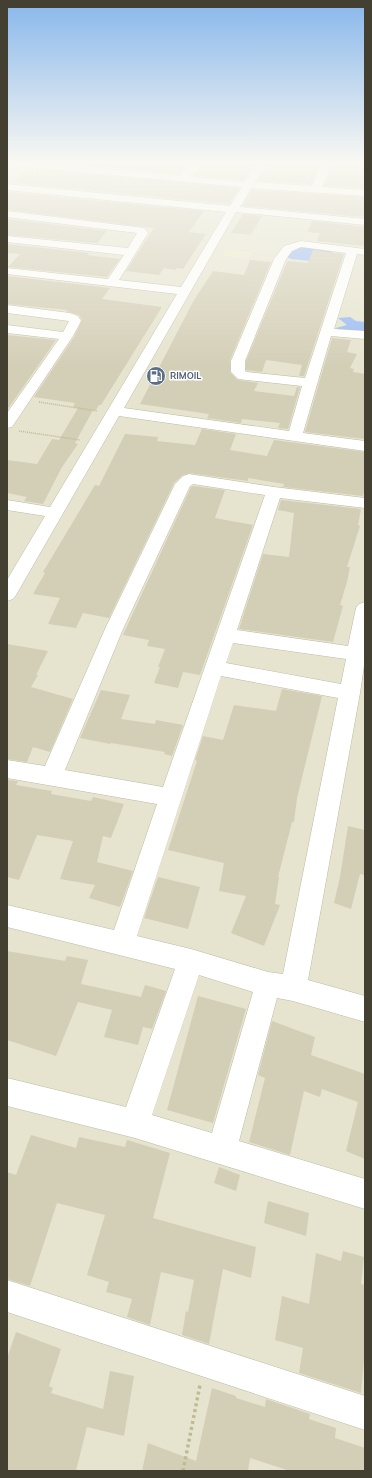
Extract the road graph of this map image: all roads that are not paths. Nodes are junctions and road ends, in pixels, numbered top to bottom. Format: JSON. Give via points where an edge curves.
{"nodes":[{"id":1,"x":140,"y":230,"type":"edge"},
{"id":2,"x":221,"y":230,"type":"edge"},
{"id":3,"x":7,"y":239,"type":"edge"},
{"id":4,"x":131,"y":252,"type":"junction"},
{"id":5,"x":359,"y":252,"type":"edge"},
{"id":6,"x":7,"y":271,"type":"edge"},
{"id":7,"x":111,"y":283,"type":"junction"},
{"id":8,"x":185,"y":292,"type":"junction"},
{"id":9,"x":13,"y":310,"type":"edge"},
{"id":10,"x":7,"y":325,"type":"edge"},
{"id":11,"x":7,"y":329,"type":"edge"},
{"id":12,"x":327,"y":332,"type":"junction"},
{"id":13,"x":365,"y":335,"type":"edge"},
{"id":14,"x":67,"y":336,"type":"junction"},
{"id":15,"x":310,"y":383,"type":"junction"},
{"id":16,"x":115,"y":413,"type":"junction"},
{"id":17,"x":11,"y":427,"type":"edge"},
{"id":18,"x":295,"y":436,"type":"junction"},
{"id":19,"x":365,"y":446,"type":"edge"},
{"id":20,"x":274,"y":492,"type":"junction"},
{"id":21,"x":365,"y":503,"type":"edge"},
{"id":22,"x":7,"y":506,"type":"edge"},
{"id":23,"x":55,"y":514,"type":"junction"},
{"id":24,"x":8,"y":589,"type":"edge"},
{"id":25,"x":365,"y":608,"type":"edge"},
{"id":26,"x":226,"y":634,"type":"junction"},
{"id":27,"x":356,"y":654,"type":"junction"},
{"id":28,"x":215,"y":668,"type":"junction"},
{"id":29,"x":350,"y":693,"type":"junction"},
{"id":30,"x":7,"y":769,"type":"edge"},
{"id":31,"x":52,"y":776,"type":"junction"},
{"id":32,"x":169,"y":797,"type":"junction"},
{"id":33,"x":7,"y":916,"type":"edge"},
{"id":34,"x":122,"y":944,"type":"junction"},
{"id":35,"x":191,"y":961,"type":"junction"},
{"id":36,"x":281,"y":986,"type":"junction"},
{"id":37,"x":365,"y":1010,"type":"edge"},
{"id":38,"x":7,"y":1092,"type":"edge"},
{"id":39,"x":135,"y":1124,"type":"junction"},
{"id":40,"x":222,"y":1151,"type":"junction"},
{"id":41,"x":365,"y":1194,"type":"edge"},
{"id":42,"x":7,"y":1296,"type":"edge"},
{"id":43,"x":365,"y":1413,"type":"edge"}],
"edges":[{"from":1,"to":4,"type":"street","via":[[143,233]]},
{"from":2,"to":8,"type":"street"},
{"from":3,"to":4,"type":"street"},
{"from":4,"to":7,"type":"street"},
{"from":5,"to":12,"type":"street"},
{"from":5,"to":15,"type":"street","via":[[301,244],[286,249],[238,362],[238,372],[242,376]]},
{"from":6,"to":7,"type":"street"},
{"from":7,"to":8,"type":"street"},
{"from":8,"to":16,"type":"street"},
{"from":9,"to":10,"type":"street"},
{"from":9,"to":14,"type":"street","via":[[74,319],[76,321]]},
{"from":11,"to":14,"type":"street"},
{"from":12,"to":13,"type":"street"},
{"from":12,"to":15,"type":"street"},
{"from":14,"to":17,"type":"street","via":[[24,400]]},
{"from":15,"to":18,"type":"street"},
{"from":16,"to":18,"type":"street"},
{"from":16,"to":23,"type":"street"},
{"from":18,"to":19,"type":"street"},
{"from":20,"to":21,"type":"street"},
{"from":20,"to":26,"type":"street"},
{"from":20,"to":31,"type":"street","via":[[196,479],[189,479],[183,484],[114,629]]},
{"from":22,"to":23,"type":"street"},
{"from":23,"to":24,"type":"street"},
{"from":25,"to":27,"type":"street"},
{"from":26,"to":27,"type":"street"},
{"from":26,"to":28,"type":"street"},
{"from":27,"to":29,"type":"street"},
{"from":28,"to":29,"type":"street"},
{"from":28,"to":32,"type":"street"},
{"from":29,"to":36,"type":"street"},
{"from":30,"to":31,"type":"street"},
{"from":31,"to":32,"type":"street"},
{"from":32,"to":34,"type":"street"},
{"from":33,"to":34,"type":"street"},
{"from":34,"to":35,"type":"street"},
{"from":35,"to":36,"type":"street"},
{"from":35,"to":39,"type":"street"},
{"from":36,"to":37,"type":"street"},
{"from":36,"to":40,"type":"street"},
{"from":38,"to":39,"type":"street"},
{"from":39,"to":40,"type":"street"},
{"from":40,"to":41,"type":"street"},
{"from":42,"to":43,"type":"street"}]}
